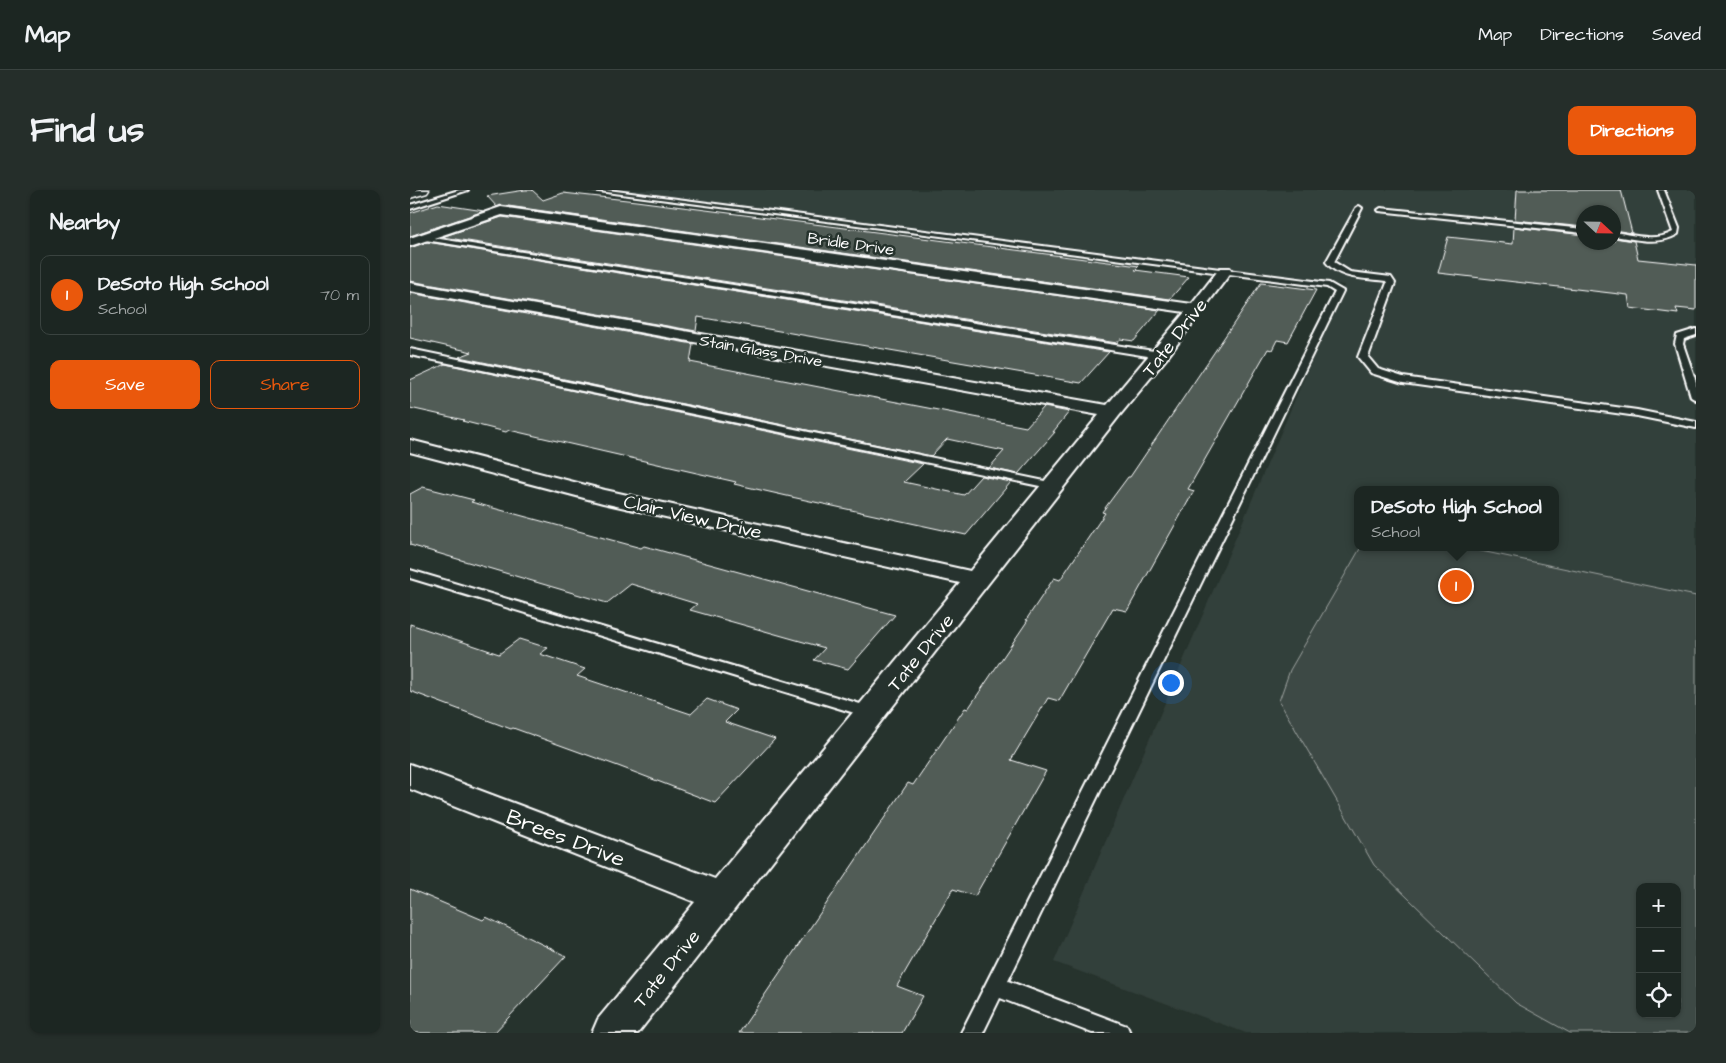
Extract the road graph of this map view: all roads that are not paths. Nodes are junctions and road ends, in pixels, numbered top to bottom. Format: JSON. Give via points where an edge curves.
{"nodes":[{"id":1,"x":423,"y":190,"type":"edge"},
{"id":2,"x":465,"y":190,"type":"edge"},
{"id":3,"x":594,"y":190,"type":"edge"},
{"id":4,"x":1661,"y":190,"type":"edge"},
{"id":5,"x":410,"y":194,"type":"edge"},
{"id":6,"x":410,"y":207,"type":"edge"},
{"id":7,"x":1359,"y":208,"type":"dead end"},
{"id":8,"x":1381,"y":210,"type":"dead end"},
{"id":9,"x":1576,"y":230,"type":"edge"},
{"id":10,"x":1621,"y":235,"type":"edge"},
{"id":11,"x":416,"y":240,"type":"edge"},
{"id":12,"x":1225,"y":271,"type":"junction"},
{"id":13,"x":410,"y":287,"type":"edge"},
{"id":14,"x":1196,"y":309,"type":"junction"},
{"id":15,"x":1696,"y":332,"type":"edge"},
{"id":16,"x":410,"y":352,"type":"edge"},
{"id":17,"x":1160,"y":355,"type":"junction"},
{"id":18,"x":1696,"y":397,"type":"edge"},
{"id":19,"x":1112,"y":412,"type":"junction"},
{"id":20,"x":1696,"y":425,"type":"edge"},
{"id":21,"x":410,"y":446,"type":"edge"},
{"id":22,"x":1054,"y":486,"type":"junction"},
{"id":23,"x":410,"y":574,"type":"edge"},
{"id":24,"x":978,"y":580,"type":"junction"},
{"id":25,"x":871,"y":713,"type":"junction"},
{"id":26,"x":410,"y":776,"type":"edge"},
{"id":27,"x":722,"y":897,"type":"junction"},
{"id":28,"x":995,"y":986,"type":"junction"},
{"id":29,"x":613,"y":1033,"type":"edge"},
{"id":30,"x":972,"y":1033,"type":"edge"},
{"id":31,"x":1119,"y":1033,"type":"edge"}],
"edges":[{"from":1,"to":5,"type":"main road"},
{"from":2,"to":6,"type":"lane"},
{"from":3,"to":12,"type":"lane"},
{"from":4,"to":10,"type":"lane","via":[[1676,233],[1662,238]]},
{"from":7,"to":20,"type":"lane","via":[[1330,262],[1341,271],[1392,282],[1363,357],[1376,373],[1403,380]]},
{"from":8,"to":9,"type":"lane"},
{"from":11,"to":14,"type":"street","name":"Bridle Drive","via":[[501,211]]},
{"from":11,"to":17,"type":"lane"},
{"from":12,"to":14,"type":"street","name":"Tate Drive"},
{"from":12,"to":28,"type":"lane","via":[[1329,285],[1339,291]]},
{"from":13,"to":19,"type":"street","name":"Stain Glass Drive"},
{"from":14,"to":17,"type":"street","name":"Tate Drive"},
{"from":15,"to":18,"type":"lane","via":[[1680,337],[1679,344]]},
{"from":16,"to":22,"type":"lane"},
{"from":17,"to":19,"type":"street","name":"Tate Drive"},
{"from":19,"to":22,"type":"street","name":"Tate Drive"},
{"from":21,"to":24,"type":"street","name":"Clair View Drive","via":[[603,496]]},
{"from":22,"to":24,"type":"street","name":"Tate Drive"},
{"from":23,"to":25,"type":"lane"},
{"from":24,"to":25,"type":"street","name":"Tate Drive"},
{"from":25,"to":27,"type":"street","name":"Tate Drive"},
{"from":26,"to":27,"type":"street","name":"Brees Drive"},
{"from":27,"to":29,"type":"street","name":"Tate Drive"},
{"from":28,"to":30,"type":"lane"},
{"from":28,"to":31,"type":"lane"}]}
